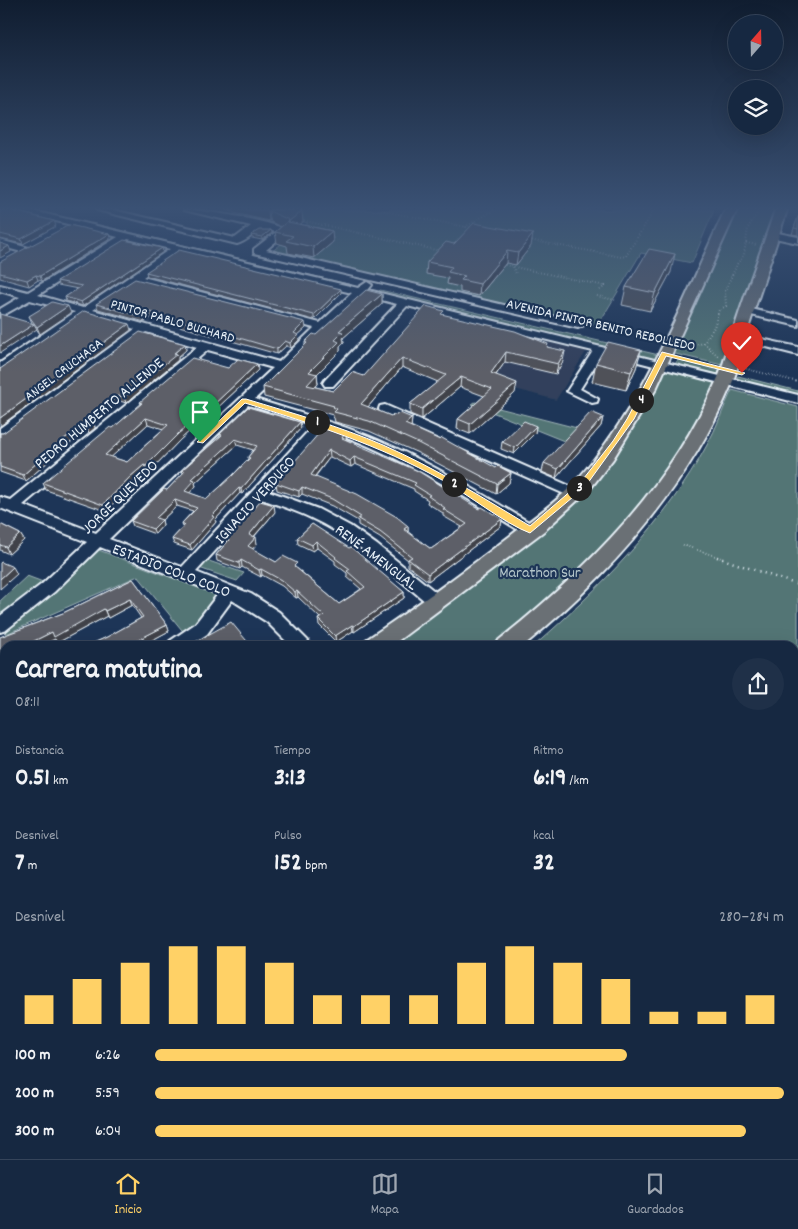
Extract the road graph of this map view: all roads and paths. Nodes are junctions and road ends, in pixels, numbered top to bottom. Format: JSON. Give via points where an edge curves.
{"nodes":[{"id":1,"x":81,"y":264,"type":"edge"},
{"id":2,"x":155,"y":264,"type":"edge"},
{"id":3,"x":253,"y":264,"type":"edge"},
{"id":4,"x":273,"y":264,"type":"edge"},
{"id":5,"x":315,"y":264,"type":"edge"},
{"id":6,"x":706,"y":264,"type":"edge"},
{"id":7,"x":737,"y":264,"type":"edge"},
{"id":8,"x":763,"y":264,"type":"edge"},
{"id":9,"x":504,"y":265,"type":"edge"},
{"id":10,"x":514,"y":267,"type":"junction"},
{"id":11,"x":516,"y":274,"type":"dead end"},
{"id":12,"x":134,"y":278,"type":"junction"},
{"id":13,"x":0,"y":288,"type":"edge"},
{"id":14,"x":363,"y":288,"type":"junction"},
{"id":15,"x":599,"y":291,"type":"dead end"},
{"id":16,"x":29,"y":296,"type":"junction"},
{"id":17,"x":597,"y":296,"type":"dead end"},
{"id":18,"x":615,"y":300,"type":"dead end"},
{"id":19,"x":405,"y":302,"type":"junction"},
{"id":20,"x":84,"y":311,"type":"junction"},
{"id":21,"x":747,"y":311,"type":"junction"},
{"id":22,"x":0,"y":314,"type":"edge"},
{"id":23,"x":798,"y":323,"type":"edge"},
{"id":24,"x":578,"y":325,"type":"dead end"},
{"id":25,"x":322,"y":327,"type":"junction"},
{"id":26,"x":144,"y":328,"type":"junction"},
{"id":27,"x":739,"y":336,"type":"junction"},
{"id":28,"x":704,"y":343,"type":"junction"},
{"id":29,"x":206,"y":345,"type":"junction"},
{"id":30,"x":637,"y":347,"type":"edge"},
{"id":31,"x":600,"y":349,"type":"junction"},
{"id":32,"x":798,"y":351,"type":"edge"},
{"id":33,"x":664,"y":354,"type":"junction"},
{"id":34,"x":280,"y":366,"type":"junction"},
{"id":35,"x":0,"y":368,"type":"edge"},
{"id":36,"x":730,"y":370,"type":"junction"},
{"id":37,"x":798,"y":382,"type":"edge"},
{"id":38,"x":329,"y":383,"type":"dead end"},
{"id":39,"x":798,"y":388,"type":"edge"},
{"id":40,"x":592,"y":399,"type":"dead end"},
{"id":41,"x":798,"y":399,"type":"edge"},
{"id":42,"x":244,"y":400,"type":"junction"},
{"id":43,"x":385,"y":409,"type":"dead end"},
{"id":44,"x":322,"y":424,"type":"junction"},
{"id":45,"x":0,"y":434,"type":"edge"},
{"id":46,"x":259,"y":493,"type":"junction"},
{"id":47,"x":574,"y":493,"type":"junction"},
{"id":48,"x":6,"y":504,"type":"edge"},
{"id":49,"x":530,"y":530,"type":"junction"},
{"id":50,"x":98,"y":540,"type":"junction"},
{"id":51,"x":683,"y":545,"type":"dead end"},
{"id":52,"x":186,"y":573,"type":"junction"},
{"id":53,"x":798,"y":585,"type":"edge"},
{"id":54,"x":229,"y":591,"type":"junction"},
{"id":55,"x":436,"y":602,"type":"junction"},
{"id":56,"x":0,"y":625,"type":"edge"},
{"id":57,"x":183,"y":641,"type":"edge"},
{"id":58,"x":297,"y":641,"type":"edge"},
{"id":59,"x":381,"y":641,"type":"edge"},
{"id":60,"x":513,"y":641,"type":"edge"}],
"edges":[{"from":1,"to":16,"type":"street"},
{"from":2,"to":12,"type":"street"},
{"from":3,"to":14,"type":"street","name":"AVENIDA PINTOR BENITO REBOLLEDO"},
{"from":4,"to":14,"type":"street","name":"AVENIDA PINTOR BENITO REBOLLEDO"},
{"from":5,"to":24,"type":"street"},
{"from":6,"to":33,"type":"main road"},
{"from":7,"to":28,"type":"path","via":[[725,291],[726,306],[719,310],[718,320]]},
{"from":8,"to":21,"type":"main road"},
{"from":9,"to":10,"type":"path"},
{"from":10,"to":11,"type":"path"},
{"from":10,"to":15,"type":"path","via":[[605,286]]},
{"from":12,"to":20,"type":"street"},
{"from":12,"to":25,"type":"street"},
{"from":13,"to":16,"type":"street","name":"PINTOR PABLO BUCHARD"},
{"from":14,"to":19,"type":"street","name":"AVENIDA PINTOR BENITO REBOLLEDO"},
{"from":14,"to":25,"type":"street","name":"JORGE QUEVEDO"},
{"from":14,"to":30,"type":"street","name":"AVENIDA PINTOR BENITO REBOLLEDO"},
{"from":16,"to":20,"type":"street","name":"PINTOR PABLO BUCHARD"},
{"from":16,"to":22,"type":"street"},
{"from":17,"to":18,"type":"path"},
{"from":19,"to":31,"type":"street","name":"AVENIDA PINTOR BENITO REBOLLEDO","via":[[460,315],[457,322],[569,349],[580,344]]},
{"from":19,"to":38,"type":"street"},
{"from":20,"to":26,"type":"street","name":"PINTOR PABLO BUCHARD"},
{"from":20,"to":35,"type":"street"},
{"from":21,"to":23,"type":"street"},
{"from":21,"to":27,"type":"main road"},
{"from":25,"to":34,"type":"street","name":"JORGE QUEVEDO"},
{"from":26,"to":29,"type":"street","name":"PINTOR PABLO BUCHARD"},
{"from":26,"to":45,"type":"street","name":"ANGEL CRUCHAGA"},
{"from":27,"to":32,"type":"street"},
{"from":27,"to":36,"type":"main road"},
{"from":28,"to":33,"type":"path"},
{"from":28,"to":36,"type":"path"},
{"from":29,"to":34,"type":"street","name":"PINTOR PABLO BUCHARD"},
{"from":29,"to":48,"type":"street","name":"PEDRO HUMBERTO ALLENDE"},
{"from":31,"to":33,"type":"street","name":"AVENIDA PINTOR BENITO REBOLLEDO"},
{"from":31,"to":40,"type":"street","via":[[573,391]]},
{"from":33,"to":36,"type":"street","name":"AVENIDA PINTOR BENITO REBOLLEDO"},
{"from":33,"to":47,"type":"main road","via":[[623,431]]},
{"from":34,"to":42,"type":"street","name":"JORGE QUEVEDO"},
{"from":36,"to":37,"type":"path"},
{"from":36,"to":39,"type":"street","name":"AVENIDA PINTOR BENITO REBOLLEDO"},
{"from":36,"to":41,"type":"street","name":"AVENIDA PINTOR BENITO REBOLLEDO"},
{"from":36,"to":60,"type":"main road","via":[[697,440],[644,517],[570,593]]},
{"from":42,"to":44,"type":"street"},
{"from":42,"to":50,"type":"street","name":"JORGE QUEVEDO"},
{"from":43,"to":47,"type":"street"},
{"from":44,"to":46,"type":"street","name":"IGNACIO VERDUGO"},
{"from":44,"to":49,"type":"street","via":[[432,471]]},
{"from":46,"to":52,"type":"street","name":"IGNACIO VERDUGO"},
{"from":46,"to":55,"type":"street","name":"RENÉ AMENGUAL","via":[[343,528]]},
{"from":47,"to":49,"type":"main road"},
{"from":48,"to":50,"type":"street","name":"ESTADIO COLO COLO"},
{"from":49,"to":55,"type":"main road"},
{"from":50,"to":52,"type":"street","name":"ESTADIO COLO COLO"},
{"from":50,"to":56,"type":"street","name":"JORGE QUEVEDO","via":[[38,597]]},
{"from":51,"to":53,"type":"path"},
{"from":52,"to":54,"type":"street","name":"ESTADIO COLO COLO"},
{"from":54,"to":57,"type":"street","via":[[201,629]]},
{"from":54,"to":58,"type":"street","name":"ESTADIO COLO COLO","via":[[273,617]]},
{"from":55,"to":59,"type":"main road"}]}
